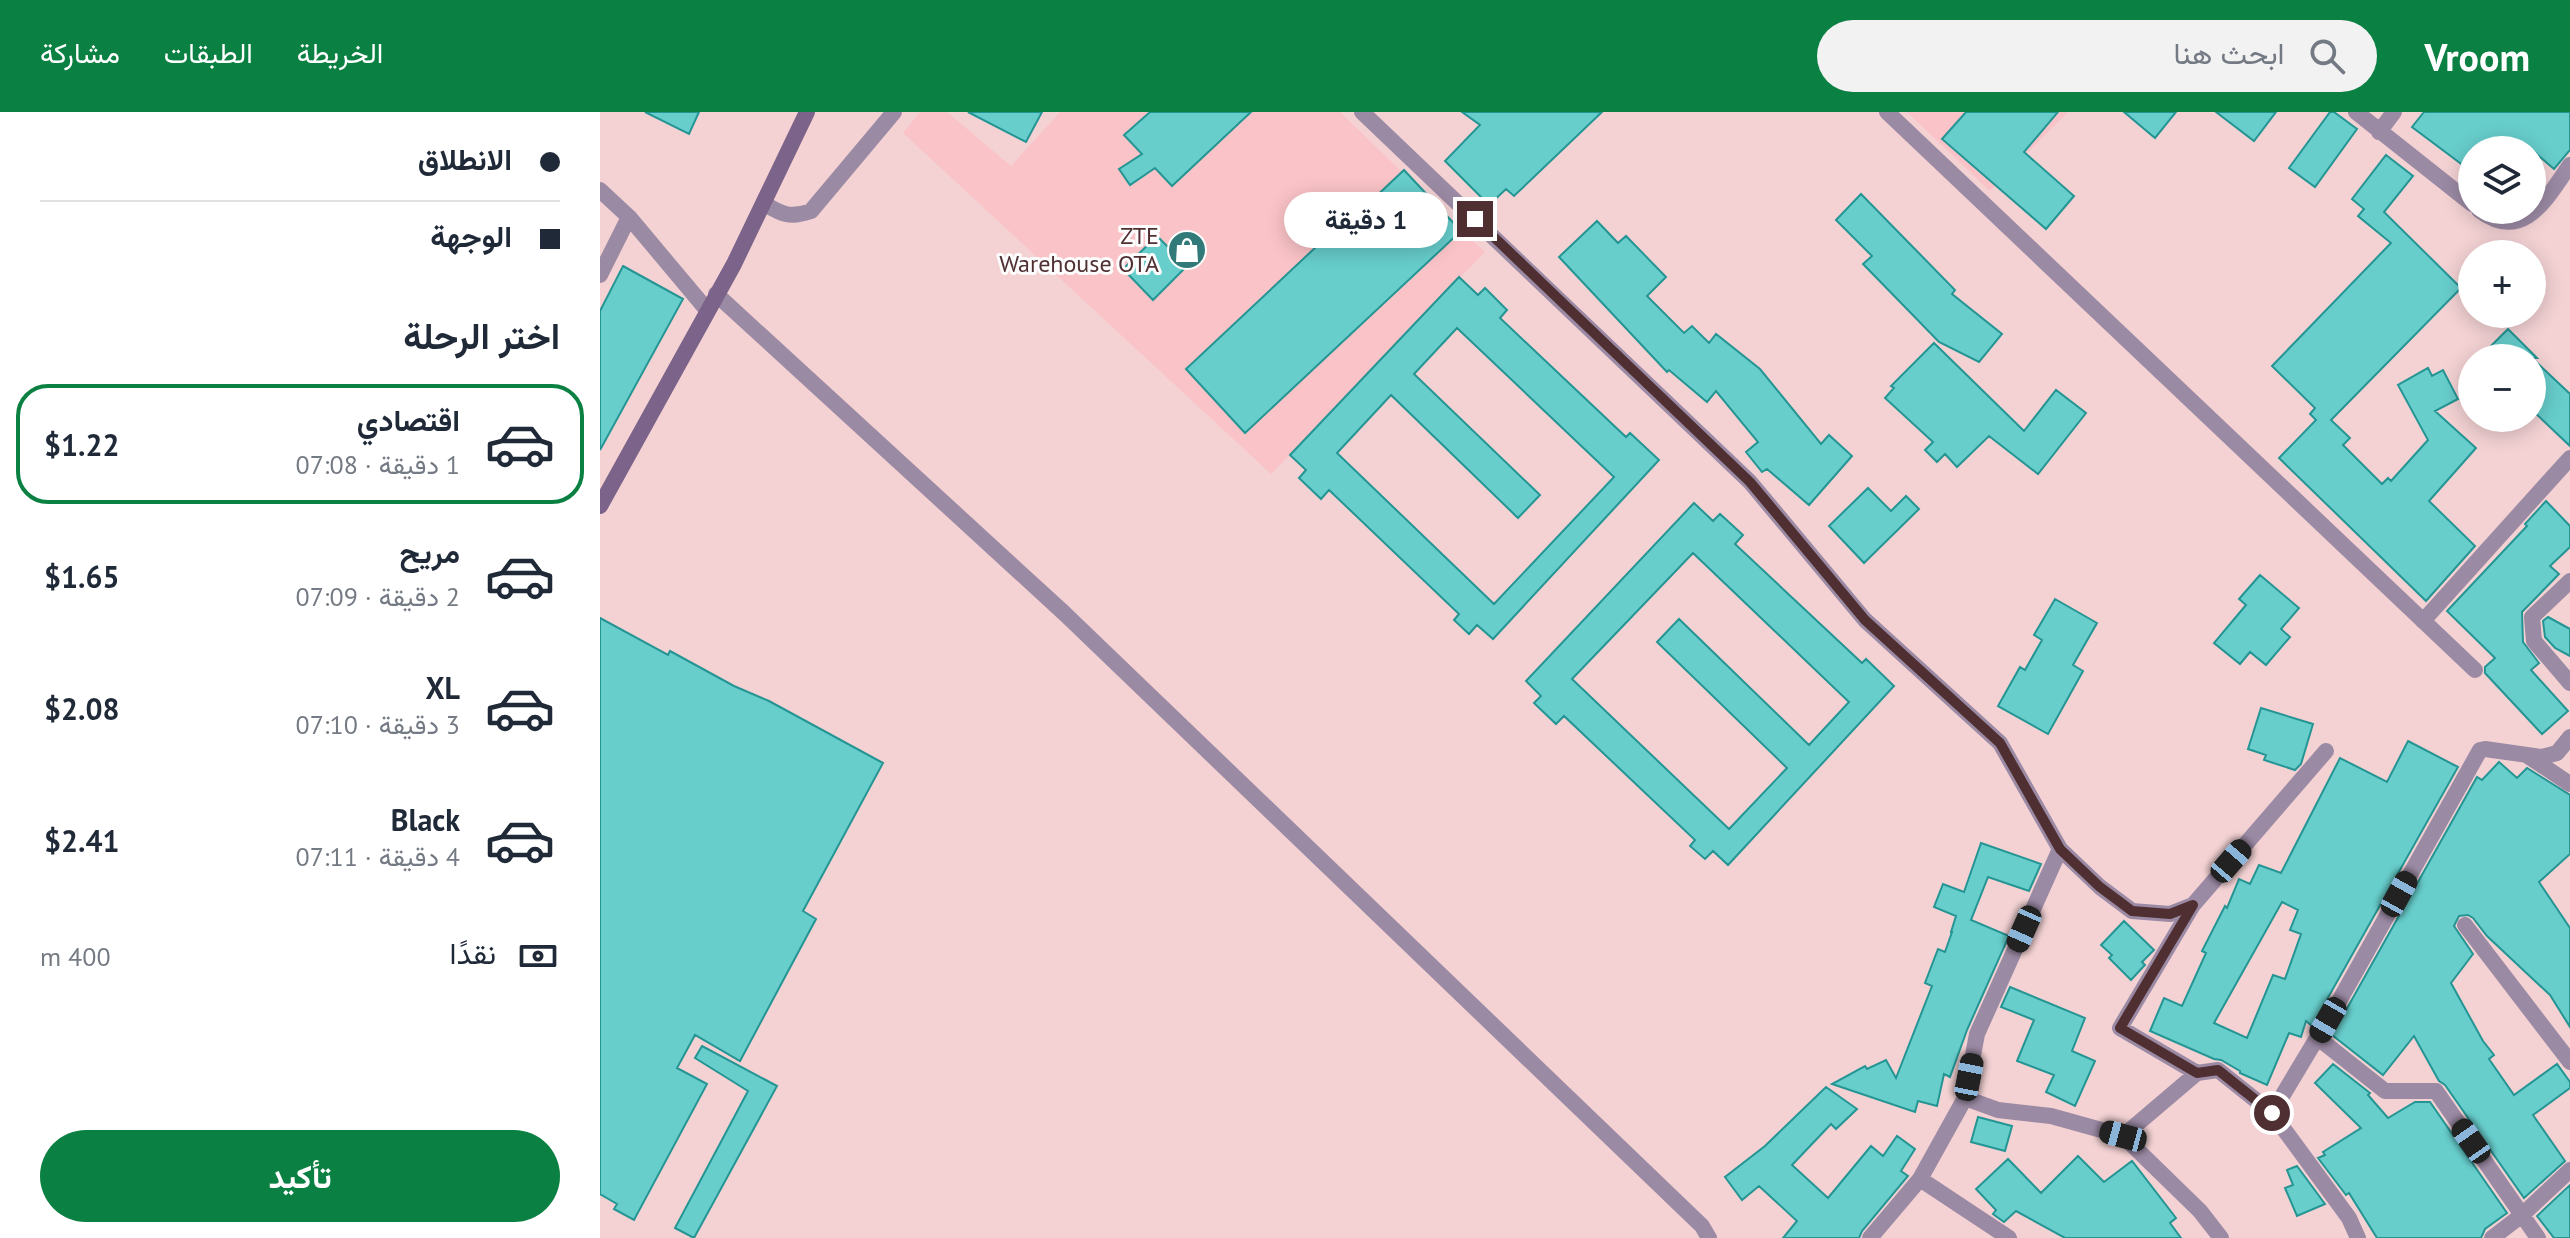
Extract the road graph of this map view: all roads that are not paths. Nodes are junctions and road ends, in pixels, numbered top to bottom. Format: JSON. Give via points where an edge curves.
{"nodes":[{"id":1,"x":807,"y":112,"type":"edge"},
{"id":2,"x":894,"y":112,"type":"edge"},
{"id":3,"x":1362,"y":112,"type":"edge"},
{"id":4,"x":1887,"y":112,"type":"edge"},
{"id":5,"x":2356,"y":112,"type":"edge"},
{"id":6,"x":2394,"y":112,"type":"edge"},
{"id":7,"x":2379,"y":132,"type":"junction"},
{"id":8,"x":2570,"y":165,"type":"edge"},
{"id":9,"x":600,"y":190,"type":"edge"},
{"id":10,"x":2458,"y":193,"type":"edge"},
{"id":11,"x":2546,"y":199,"type":"edge"},
{"id":12,"x":765,"y":204,"type":"junction"},
{"id":13,"x":629,"y":217,"type":"junction"},
{"id":14,"x":600,"y":275,"type":"edge"},
{"id":15,"x":716,"y":294,"type":"junction"},
{"id":16,"x":707,"y":310,"type":"junction"},
{"id":17,"x":2570,"y":458,"type":"edge"},
{"id":18,"x":600,"y":506,"type":"edge"},
{"id":19,"x":2570,"y":581,"type":"edge"},
{"id":20,"x":2423,"y":621,"type":"junction"},
{"id":21,"x":2475,"y":670,"type":"dead end"},
{"id":22,"x":2570,"y":683,"type":"edge"},
{"id":23,"x":2570,"y":737,"type":"edge"},
{"id":24,"x":2326,"y":751,"type":"dead end"},
{"id":25,"x":2527,"y":755,"type":"junction"},
{"id":26,"x":2570,"y":784,"type":"edge"},
{"id":27,"x":2060,"y":849,"type":"junction"},
{"id":28,"x":2193,"y":905,"type":"junction"},
{"id":29,"x":2465,"y":925,"type":"dead end"},
{"id":30,"x":2318,"y":1038,"type":"junction"},
{"id":31,"x":2570,"y":1062,"type":"edge"},
{"id":32,"x":2197,"y":1073,"type":"junction"},
{"id":33,"x":1965,"y":1098,"type":"junction"},
{"id":34,"x":2272,"y":1113,"type":"junction"},
{"id":35,"x":2123,"y":1136,"type":"junction"},
{"id":36,"x":2570,"y":1170,"type":"edge"},
{"id":37,"x":1920,"y":1179,"type":"junction"},
{"id":38,"x":2522,"y":1215,"type":"junction"},
{"id":39,"x":1709,"y":1238,"type":"edge"},
{"id":40,"x":1870,"y":1238,"type":"edge"},
{"id":41,"x":2009,"y":1238,"type":"edge"},
{"id":42,"x":2221,"y":1238,"type":"edge"},
{"id":43,"x":2358,"y":1238,"type":"edge"},
{"id":44,"x":2492,"y":1238,"type":"edge"},
{"id":45,"x":2538,"y":1238,"type":"edge"}],
"edges":[{"from":1,"to":12,"type":"main road"},
{"from":2,"to":12,"type":"street","via":[[811,211],[783,215]]},
{"from":3,"to":27,"type":"street","via":[[1750,482],[1865,620],[2000,743]]},
{"from":4,"to":20,"type":"street"},
{"from":5,"to":7,"type":"street"},
{"from":6,"to":7,"type":"street"},
{"from":7,"to":10,"type":"street"},
{"from":8,"to":11,"type":"street"},
{"from":9,"to":13,"type":"street"},
{"from":12,"to":15,"type":"main road"},
{"from":13,"to":14,"type":"street"},
{"from":13,"to":16,"type":"street"},
{"from":15,"to":16,"type":"main road"},
{"from":15,"to":39,"type":"street","via":[[1064,613]]},
{"from":16,"to":18,"type":"main road"},
{"from":17,"to":20,"type":"street"},
{"from":19,"to":22,"type":"street","via":[[2532,617],[2534,641]]},
{"from":20,"to":21,"type":"street"},
{"from":23,"to":25,"type":"street","via":[[2557,753]]},
{"from":24,"to":28,"type":"street"},
{"from":25,"to":26,"type":"street"},
{"from":25,"to":30,"type":"street","via":[[2480,750]]},
{"from":27,"to":28,"type":"street","via":[[2132,911],[2170,914]]},
{"from":27,"to":33,"type":"street","via":[[1977,1034]]},
{"from":28,"to":32,"type":"street","via":[[2120,1028]]},
{"from":29,"to":31,"type":"street"},
{"from":30,"to":34,"type":"street"},
{"from":30,"to":38,"type":"street","via":[[2385,1091],[2436,1091]]},
{"from":32,"to":34,"type":"street","via":[[2218,1070]]},
{"from":32,"to":35,"type":"street"},
{"from":33,"to":35,"type":"street"},
{"from":33,"to":37,"type":"street"},
{"from":34,"to":43,"type":"street"},
{"from":35,"to":42,"type":"street"},
{"from":36,"to":38,"type":"street"},
{"from":37,"to":40,"type":"street"},
{"from":37,"to":41,"type":"street"},
{"from":38,"to":44,"type":"street"},
{"from":38,"to":45,"type":"street"}]}
